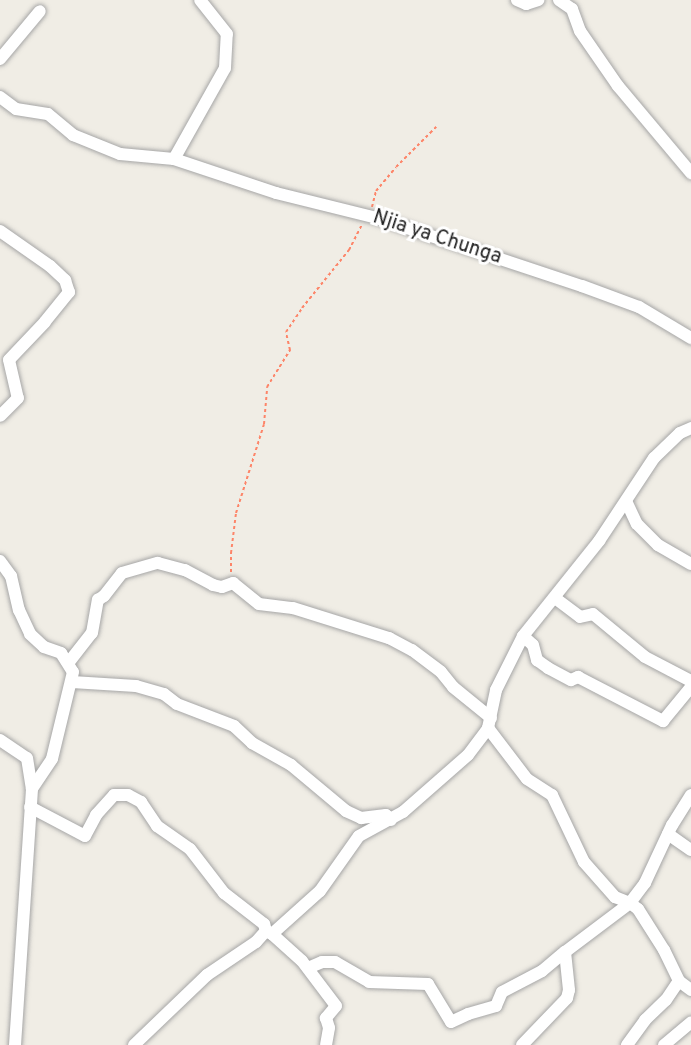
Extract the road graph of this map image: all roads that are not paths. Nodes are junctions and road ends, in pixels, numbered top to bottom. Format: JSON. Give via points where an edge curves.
{"nodes":[{"id":1,"x":200,"y":0,"type":"edge"},
{"id":2,"x":517,"y":0,"type":"edge"},
{"id":3,"x":538,"y":0,"type":"edge"},
{"id":4,"x":560,"y":0,"type":"edge"},
{"id":5,"x":39,"y":11,"type":"dead end"},
{"id":6,"x":0,"y":59,"type":"edge"},
{"id":7,"x":0,"y":97,"type":"edge"},
{"id":8,"x":174,"y":159,"type":"junction"},
{"id":9,"x":691,"y":173,"type":"edge"},
{"id":10,"x":0,"y":231,"type":"edge"},
{"id":11,"x":691,"y":338,"type":"edge"},
{"id":12,"x":0,"y":416,"type":"edge"},
{"id":13,"x":691,"y":428,"type":"edge"},
{"id":14,"x":627,"y":503,"type":"junction"},
{"id":15,"x":0,"y":561,"type":"edge"},
{"id":16,"x":691,"y":564,"type":"edge"},
{"id":17,"x":555,"y":598,"type":"junction"},
{"id":18,"x":523,"y":636,"type":"junction"},
{"id":19,"x":69,"y":662,"type":"junction"},
{"id":20,"x":72,"y":681,"type":"junction"},
{"id":21,"x":691,"y":681,"type":"edge"},
{"id":22,"x":691,"y":687,"type":"edge"},
{"id":23,"x":490,"y":723,"type":"junction"},
{"id":24,"x":0,"y":740,"type":"edge"},
{"id":25,"x":32,"y":789,"type":"junction"},
{"id":26,"x":691,"y":795,"type":"edge"},
{"id":27,"x":30,"y":807,"type":"junction"},
{"id":28,"x":391,"y":820,"type":"junction"},
{"id":29,"x":668,"y":834,"type":"junction"},
{"id":30,"x":691,"y":850,"type":"edge"},
{"id":31,"x":630,"y":903,"type":"junction"},
{"id":32,"x":269,"y":933,"type":"junction"},
{"id":33,"x":565,"y":952,"type":"junction"},
{"id":34,"x":308,"y":968,"type":"junction"},
{"id":35,"x":679,"y":981,"type":"junction"},
{"id":36,"x":691,"y":990,"type":"edge"},
{"id":37,"x":691,"y":1022,"type":"edge"},
{"id":38,"x":15,"y":1045,"type":"edge"},
{"id":39,"x":134,"y":1045,"type":"edge"},
{"id":40,"x":326,"y":1045,"type":"edge"},
{"id":41,"x":522,"y":1045,"type":"edge"},
{"id":42,"x":627,"y":1045,"type":"edge"},
{"id":43,"x":664,"y":1045,"type":"edge"}],
"edges":[{"from":1,"to":8,"type":"street","via":[[227,34],[225,68]]},
{"from":2,"to":3,"type":"street","via":[[526,4]]},
{"from":4,"to":9,"type":"street","via":[[572,9],[580,31],[618,86]]},
{"from":5,"to":6,"type":"street"},
{"from":7,"to":8,"type":"street","name":"Njia ya Chunga","via":[[16,109],[48,114],[73,135],[94,145],[120,154]]},
{"from":8,"to":11,"type":"street","name":"Njia ya Chunga","via":[[276,193],[368,216],[476,250],[639,307]]},
{"from":10,"to":12,"type":"street","via":[[50,266],[65,280],[69,292],[9,360],[18,398]]},
{"from":13,"to":14,"type":"street","via":[[680,433],[654,458]]},
{"from":14,"to":16,"type":"street","via":[[637,524],[658,545]]},
{"from":14,"to":17,"type":"street"},
{"from":15,"to":19,"type":"street","via":[[11,576],[30,634]]},
{"from":17,"to":18,"type":"street"},
{"from":17,"to":21,"type":"street","via":[[580,617],[593,614],[645,657]]},
{"from":18,"to":22,"type":"street","via":[[533,645],[537,660],[548,668],[571,680],[578,677],[663,721]]},
{"from":18,"to":23,"type":"street","via":[[496,690]]},
{"from":19,"to":20,"type":"street","via":[[74,672]]},
{"from":19,"to":23,"type":"street","via":[[92,633],[98,600],[122,573],[158,563],[184,570],[213,585],[233,584],[259,604],[294,608],[389,638],[441,672]]},
{"from":20,"to":25,"type":"street","via":[[52,759]]},
{"from":20,"to":28,"type":"street","via":[[136,686],[164,694],[177,704],[234,726],[252,743],[291,765],[346,811],[361,818],[386,815]]},
{"from":23,"to":28,"type":"street","via":[[468,755]]},
{"from":23,"to":31,"type":"street","via":[[527,779],[552,795],[584,862],[615,897]]},
{"from":24,"to":25,"type":"street","via":[[27,758]]},
{"from":25,"to":27,"type":"street"},
{"from":26,"to":29,"type":"street"},
{"from":27,"to":32,"type":"street","via":[[85,836],[96,814],[114,795],[128,795],[141,802],[158,826],[190,849],[225,893],[264,924]]},
{"from":27,"to":38,"type":"street"},
{"from":28,"to":32,"type":"street","via":[[359,836],[320,891]]},
{"from":29,"to":30,"type":"street"},
{"from":29,"to":31,"type":"street","via":[[645,883]]},
{"from":31,"to":33,"type":"street"},
{"from":31,"to":35,"type":"street","via":[[664,950]]},
{"from":32,"to":34,"type":"street"},
{"from":32,"to":39,"type":"street","via":[[207,975]]},
{"from":33,"to":34,"type":"street","via":[[542,971],[502,992],[496,1006],[451,1022],[428,984],[369,982],[335,962]]},
{"from":33,"to":41,"type":"street","via":[[567,998]]},
{"from":34,"to":40,"type":"street","via":[[336,1006],[326,1018]]},
{"from":35,"to":36,"type":"street"},
{"from":35,"to":42,"type":"street"},
{"from":37,"to":43,"type":"street"}]}
